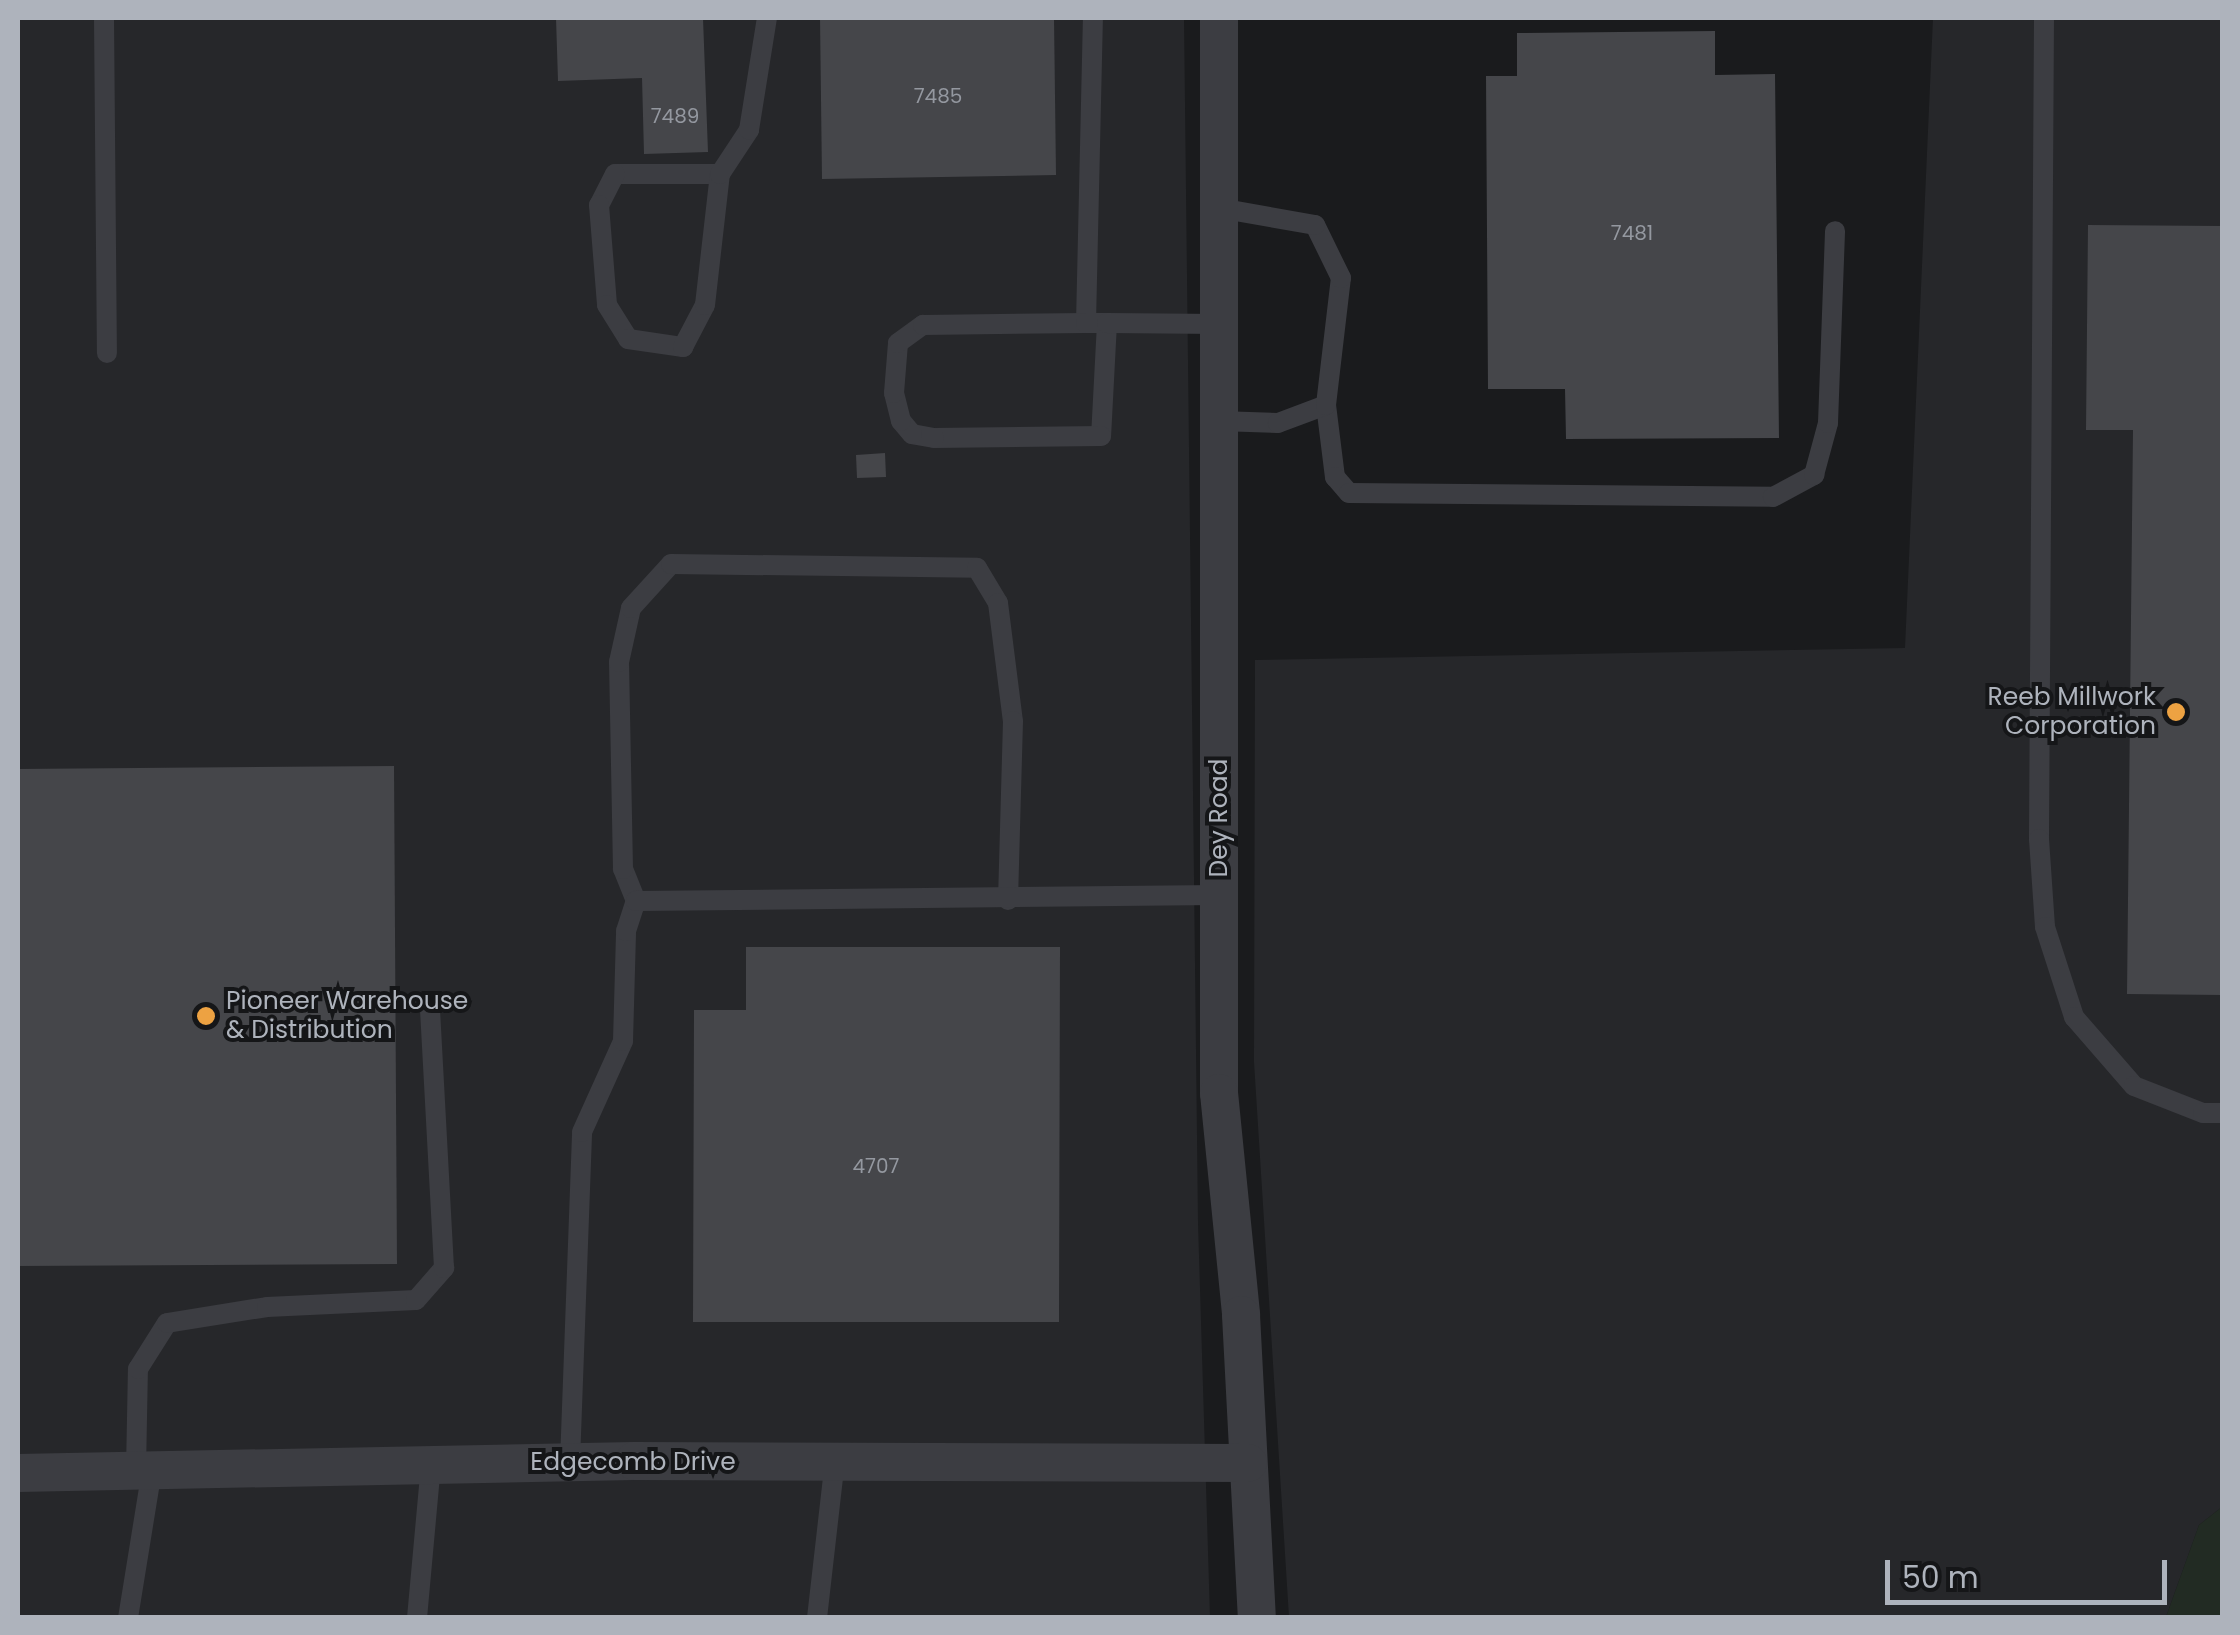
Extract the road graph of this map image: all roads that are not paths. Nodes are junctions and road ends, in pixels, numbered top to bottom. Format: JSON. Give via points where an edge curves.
{"nodes":[{"id":1,"x":104,"y":18,"type":"edge"},
{"id":2,"x":767,"y":18,"type":"edge"},
{"id":3,"x":1093,"y":18,"type":"edge"},
{"id":4,"x":1219,"y":18,"type":"edge"},
{"id":5,"x":2044,"y":18,"type":"edge"},
{"id":6,"x":720,"y":174,"type":"junction"},
{"id":7,"x":1219,"y":208,"type":"junction"},
{"id":8,"x":1835,"y":231,"type":"dead end"},
{"id":9,"x":1097,"y":322,"type":"junction"},
{"id":10,"x":1219,"y":324,"type":"junction"},
{"id":11,"x":107,"y":353,"type":"dead end"},
{"id":12,"x":1326,"y":405,"type":"junction"},
{"id":13,"x":1219,"y":421,"type":"junction"},
{"id":14,"x":1218,"y":895,"type":"junction"},
{"id":15,"x":1008,"y":900,"type":"junction"},
{"id":16,"x":636,"y":901,"type":"junction"},
{"id":17,"x":430,"y":1009,"type":"dead end"},
{"id":18,"x":2222,"y":1113,"type":"edge"},
{"id":19,"x":835,"y":1461,"type":"junction"},
{"id":20,"x":570,"y":1462,"type":"junction"},
{"id":21,"x":1248,"y":1463,"type":"junction"},
{"id":22,"x":431,"y":1464,"type":"junction"},
{"id":23,"x":144,"y":1470,"type":"junction"},
{"id":24,"x":18,"y":1472,"type":"edge"},
{"id":25,"x":128,"y":1618,"type":"edge"},
{"id":26,"x":417,"y":1618,"type":"edge"},
{"id":27,"x":817,"y":1618,"type":"edge"},
{"id":28,"x":1257,"y":1618,"type":"edge"}],
"edges":[{"from":1,"to":11,"type":"lane"},
{"from":2,"to":6,"type":"lane","via":[[749,130]]},
{"from":3,"to":9,"type":"lane"},
{"from":4,"to":7,"type":"street","name":"Dey Road"},
{"from":5,"to":18,"type":"lane","via":[[2039,839],[2045,927],[2074,1017],[2134,1086],[2203,1113]]},
{"from":6,"to":6,"type":"lane","via":[[705,305],[683,348],[628,340],[607,305],[599,206],[615,174]]},
{"from":7,"to":10,"type":"street","name":"Dey Road"},
{"from":7,"to":12,"type":"lane","via":[[1315,226],[1341,278]]},
{"from":8,"to":12,"type":"lane","via":[[1828,423],[1814,475],[1772,498],[1349,493],[1335,476]]},
{"from":9,"to":9,"type":"lane","via":[[923,325],[898,342],[894,393],[900,421],[912,434],[934,438],[1101,436]]},
{"from":9,"to":10,"type":"lane"},
{"from":10,"to":13,"type":"street","name":"Dey Road"},
{"from":12,"to":13,"type":"lane","via":[[1278,423]]},
{"from":13,"to":14,"type":"street","name":"Dey Road"},
{"from":14,"to":15,"type":"lane"},
{"from":14,"to":21,"type":"street","name":"Dey Road","via":[[1218,1092]]},
{"from":15,"to":16,"type":"lane"},
{"from":15,"to":16,"type":"lane","via":[[1012,721],[998,604],[977,568],[671,564],[631,608],[619,662],[623,869]]},
{"from":16,"to":20,"type":"lane","via":[[626,931],[623,1041],[582,1132]]},
{"from":17,"to":23,"type":"lane","via":[[444,1268],[416,1300],[267,1307],[168,1323],[138,1369]]},
{"from":19,"to":20,"type":"street","name":"Edgecomb Drive"},
{"from":19,"to":21,"type":"street","name":"Edgecomb Drive"},
{"from":19,"to":27,"type":"lane"},
{"from":20,"to":22,"type":"street","name":"Edgecomb Drive"},
{"from":21,"to":28,"type":"street","name":"Dey Road"},
{"from":22,"to":23,"type":"street","name":"Edgecomb Drive"},
{"from":22,"to":26,"type":"lane"},
{"from":23,"to":24,"type":"street","name":"Edgecomb Drive"},
{"from":23,"to":25,"type":"lane"}]}
